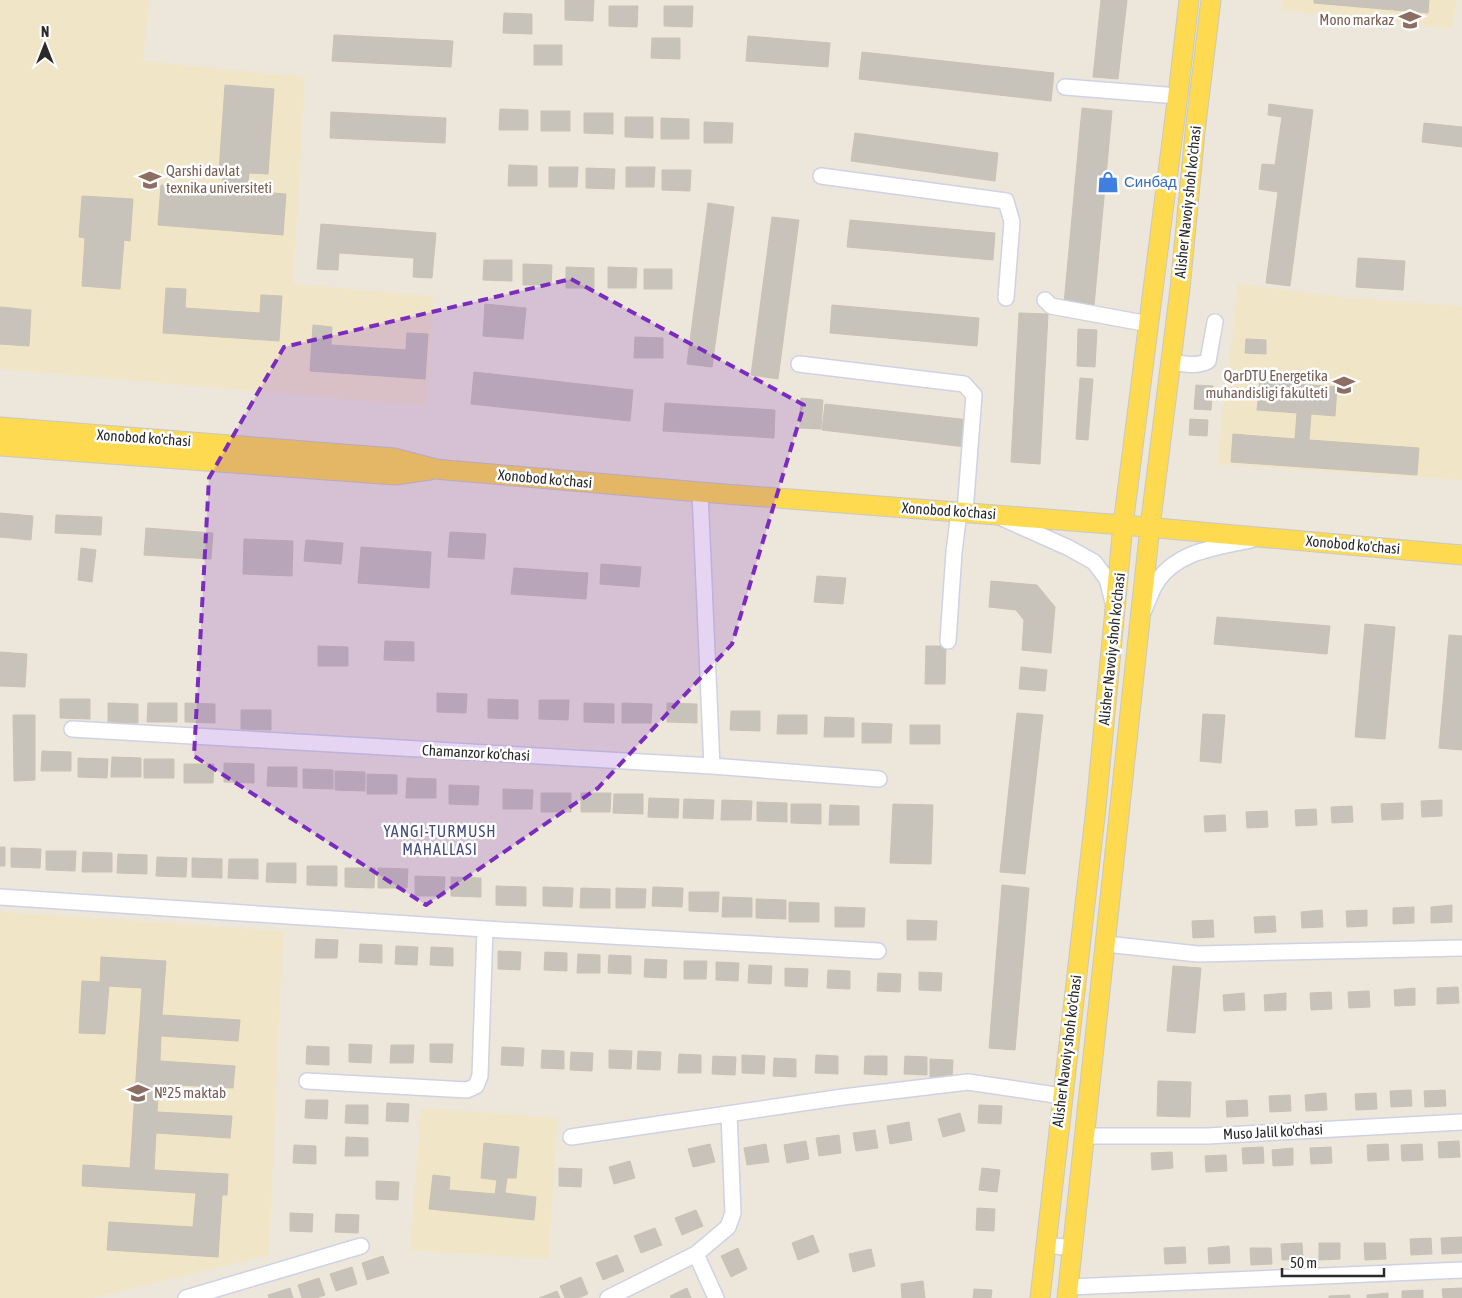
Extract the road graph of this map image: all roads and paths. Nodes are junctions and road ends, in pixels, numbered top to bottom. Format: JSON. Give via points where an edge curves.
{"nodes":[{"id":1,"x":1189,"y":0,"type":"edge"},
{"id":2,"x":1210,"y":0,"type":"edge"},
{"id":3,"x":1065,"y":87,"type":"dead end"},
{"id":4,"x":1178,"y":96,"type":"junction"},
{"id":5,"x":1174,"y":131,"type":"junction"},
{"id":6,"x":1194,"y":132,"type":"junction"},
{"id":7,"x":820,"y":176,"type":"dead end"},
{"id":8,"x":1006,"y":298,"type":"dead end"},
{"id":9,"x":1045,"y":300,"type":"dead end"},
{"id":10,"x":1215,"y":322,"type":"dead end"},
{"id":11,"x":1149,"y":324,"type":"junction"},
{"id":12,"x":1171,"y":362,"type":"junction"},
{"id":13,"x":799,"y":364,"type":"dead end"},
{"id":14,"x":0,"y":427,"type":"edge"},
{"id":15,"x":0,"y":446,"type":"edge"},
{"id":16,"x":436,"y":469,"type":"junction"},
{"id":17,"x":700,"y":492,"type":"junction"},
{"id":18,"x":962,"y":512,"type":"junction"},
{"id":19,"x":994,"y":515,"type":"junction"},
{"id":20,"x":1123,"y":524,"type":"junction"},
{"id":21,"x":1150,"y":527,"type":"junction"},
{"id":22,"x":1266,"y":537,"type":"junction"},
{"id":23,"x":1462,"y":554,"type":"edge"},
{"id":24,"x":1116,"y":614,"type":"junction"},
{"id":25,"x":1140,"y":618,"type":"junction"},
{"id":26,"x":948,"y":641,"type":"dead end"},
{"id":27,"x":72,"y":729,"type":"dead end"},
{"id":28,"x":712,"y":766,"type":"junction"},
{"id":29,"x":879,"y":779,"type":"dead end"},
{"id":30,"x":0,"y":897,"type":"edge"},
{"id":31,"x":486,"y":930,"type":"junction"},
{"id":32,"x":1106,"y":944,"type":"junction"},
{"id":33,"x":1462,"y":948,"type":"edge"},
{"id":34,"x":878,"y":951,"type":"dead end"},
{"id":35,"x":307,"y":1081,"type":"dead end"},
{"id":36,"x":1062,"y":1096,"type":"junction"},
{"id":37,"x":729,"y":1114,"type":"junction"},
{"id":38,"x":1462,"y":1122,"type":"edge"},
{"id":39,"x":1084,"y":1136,"type":"junction"},
{"id":40,"x":571,"y":1137,"type":"dead end"},
{"id":41,"x":1046,"y":1245,"type":"junction"},
{"id":42,"x":361,"y":1246,"type":"dead end"},
{"id":43,"x":1073,"y":1248,"type":"junction"},
{"id":44,"x":696,"y":1254,"type":"junction"},
{"id":45,"x":1462,"y":1270,"type":"edge"},
{"id":46,"x":1068,"y":1293,"type":"edge"},
{"id":47,"x":186,"y":1298,"type":"edge"},
{"id":48,"x":608,"y":1298,"type":"edge"},
{"id":49,"x":716,"y":1298,"type":"edge"},
{"id":50,"x":1040,"y":1298,"type":"edge"}],
"edges":[{"from":1,"to":4,"type":"main road","name":"Alisher Navoiy shoh ko'chasi"},
{"from":2,"to":6,"type":"main road","name":"Alisher Navoiy shoh ko'chasi"},
{"from":3,"to":4,"type":"street"},
{"from":4,"to":5,"type":"main road","name":"Alisher Navoiy shoh ko'chasi"},
{"from":5,"to":6,"type":"street"},
{"from":5,"to":11,"type":"main road","name":"Alisher Navoiy shoh ko'chasi"},
{"from":6,"to":12,"type":"main road","name":"Alisher Navoiy shoh ko'chasi"},
{"from":7,"to":8,"type":"street","via":[[1006,202],[1012,222]]},
{"from":9,"to":11,"type":"street","via":[[1051,306]]},
{"from":10,"to":12,"type":"street","via":[[1208,361],[1191,365]]},
{"from":11,"to":20,"type":"main road","name":"Alisher Navoiy shoh ko'chasi"},
{"from":12,"to":21,"type":"main road","name":"Alisher Navoiy shoh ko'chasi"},
{"from":13,"to":18,"type":"street","via":[[964,384],[974,395]]},
{"from":14,"to":16,"type":"main road","name":"Xonobod ko'chasi","via":[[394,458]]},
{"from":15,"to":16,"type":"main road","name":"Xonobod ko'chasi","via":[[395,475]]},
{"from":16,"to":17,"type":"main road","name":"Xonobod ko'chasi"},
{"from":17,"to":18,"type":"main road","name":"Xonobod ko'chasi"},
{"from":17,"to":28,"type":"street"},
{"from":18,"to":19,"type":"main road","name":"Xonobod ko'chasi"},
{"from":18,"to":26,"type":"street","via":[[954,552]]},
{"from":19,"to":20,"type":"main road","name":"Xonobod ko'chasi"},
{"from":19,"to":24,"type":"street","via":[[1094,562],[1107,579]]},
{"from":20,"to":21,"type":"main road","name":"Xonobod ko'chasi"},
{"from":20,"to":24,"type":"main road","name":"Alisher Navoiy shoh ko'chasi"},
{"from":21,"to":22,"type":"main road","name":"Xonobod ko'chasi"},
{"from":21,"to":25,"type":"main road","name":"Alisher Navoiy shoh ko'chasi"},
{"from":22,"to":23,"type":"main road","name":"Xonobod ko'chasi"},
{"from":22,"to":25,"type":"street","via":[[1204,550],[1174,563],[1156,583]]},
{"from":24,"to":36,"type":"main road","name":"Alisher Navoiy shoh ko'chasi"},
{"from":25,"to":32,"type":"main road","name":"Alisher Navoiy shoh ko'chasi"},
{"from":27,"to":28,"type":"street","name":"Chamanzor ko'chasi"},
{"from":28,"to":29,"type":"street","name":"Chamanzor ko'chasi"},
{"from":30,"to":31,"type":"street"},
{"from":31,"to":34,"type":"street"},
{"from":31,"to":35,"type":"street","via":[[480,1076],[476,1086],[467,1090]]},
{"from":32,"to":33,"type":"street","via":[[1198,954]]},
{"from":32,"to":39,"type":"main road","name":"Alisher Navoiy shoh ko'chasi"},
{"from":36,"to":37,"type":"street","via":[[968,1082]]},
{"from":36,"to":41,"type":"main road","name":"Alisher Navoiy shoh ko'chasi"},
{"from":37,"to":40,"type":"street"},
{"from":37,"to":44,"type":"street","via":[[733,1213],[728,1227]]},
{"from":38,"to":39,"type":"street","name":"Muso Jalil ko'chasi","via":[[1207,1136]]},
{"from":39,"to":43,"type":"main road","name":"Alisher Navoiy shoh ko'chasi"},
{"from":41,"to":43,"type":"street"},
{"from":41,"to":50,"type":"main road","name":"Alisher Navoiy shoh ko'chasi"},
{"from":42,"to":47,"type":"street"},
{"from":43,"to":46,"type":"main road","name":"Alisher Navoiy shoh ko'chasi"},
{"from":44,"to":48,"type":"street"},
{"from":44,"to":49,"type":"street"},
{"from":45,"to":46,"type":"street"}]}
